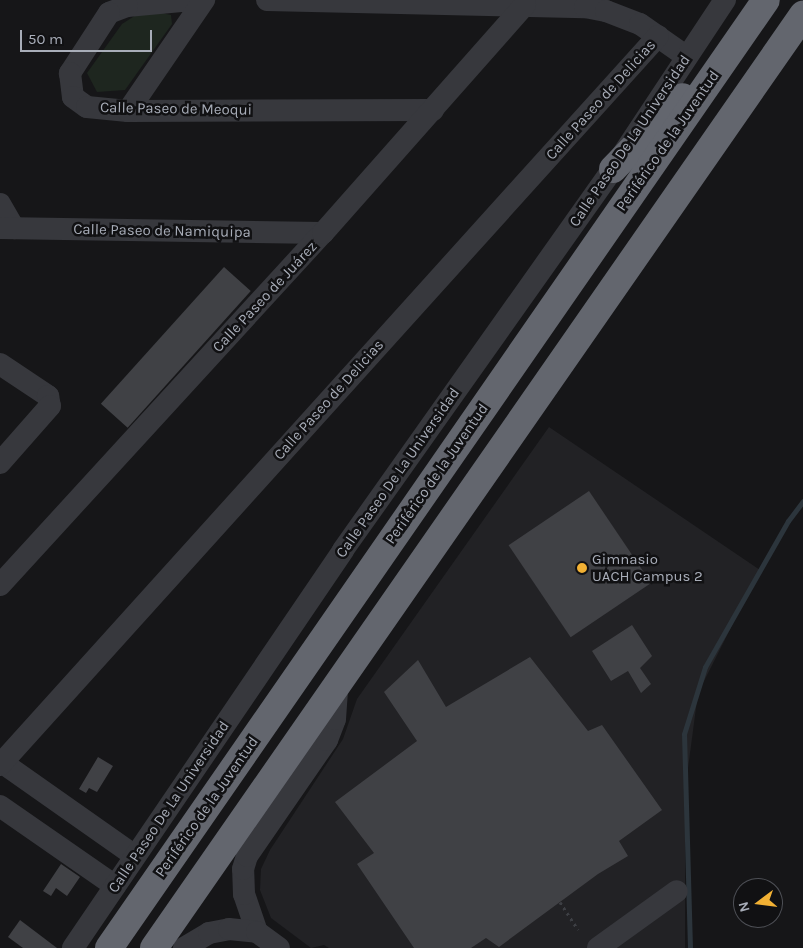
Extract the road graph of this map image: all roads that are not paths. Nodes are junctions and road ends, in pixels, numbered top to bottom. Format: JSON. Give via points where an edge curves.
{"nodes":[{"id":1,"x":192,"y":0,"type":"edge"},
{"id":2,"x":204,"y":0,"type":"edge"},
{"id":3,"x":267,"y":0,"type":"edge"},
{"id":4,"x":725,"y":0,"type":"edge"},
{"id":5,"x":766,"y":0,"type":"edge"},
{"id":6,"x":526,"y":6,"type":"junction"},
{"id":7,"x":803,"y":15,"type":"edge"},
{"id":8,"x":658,"y":36,"type":"junction"},
{"id":9,"x":736,"y":43,"type":"junction"},
{"id":10,"x":687,"y":57,"type":"junction"},
{"id":11,"x":433,"y":110,"type":"junction"},
{"id":12,"x":128,"y":111,"type":"junction"},
{"id":13,"x":613,"y":169,"type":"junction"},
{"id":14,"x":0,"y":204,"type":"edge"},
{"id":15,"x":7,"y":228,"type":"edge"},
{"id":16,"x":323,"y":233,"type":"junction"},
{"id":17,"x":0,"y":364,"type":"edge"},
{"id":18,"x":0,"y":463,"type":"edge"},
{"id":19,"x":0,"y":585,"type":"edge"},
{"id":20,"x":337,"y":687,"type":"junction"},
{"id":21,"x":1,"y":763,"type":"edge"},
{"id":22,"x":20,"y":776,"type":"junction"},
{"id":23,"x":0,"y":800,"type":"edge"},
{"id":24,"x":0,"y":806,"type":"edge"},
{"id":25,"x":135,"y":856,"type":"junction"},
{"id":26,"x":115,"y":886,"type":"junction"},
{"id":27,"x":677,"y":891,"type":"dead end"},
{"id":28,"x":257,"y":932,"type":"junction"},
{"id":29,"x":73,"y":948,"type":"edge"},
{"id":30,"x":109,"y":948,"type":"edge"},
{"id":31,"x":154,"y":948,"type":"edge"},
{"id":32,"x":184,"y":948,"type":"edge"},
{"id":33,"x":280,"y":948,"type":"edge"},
{"id":34,"x":598,"y":948,"type":"edge"}],
"edges":[{"from":1,"to":12,"type":"street","name":"Calle Paseo de Meoqui","via":[[127,6],[110,12],[70,73],[71,89],[79,103],[87,107]]},
{"from":2,"to":12,"type":"street"},
{"from":3,"to":6,"type":"street"},
{"from":4,"to":10,"type":"street","name":"Calle Paseo De La Universidad"},
{"from":5,"to":9,"type":"highway","name":"Periférico de la Juventud"},
{"from":6,"to":8,"type":"street","via":[[585,7],[606,11]]},
{"from":6,"to":11,"type":"street","name":"Calle Paseo de Juárez"},
{"from":7,"to":20,"type":"highway"},
{"from":8,"to":10,"type":"street"},
{"from":8,"to":21,"type":"street","name":"Calle Paseo de Delicias"},
{"from":9,"to":13,"type":"highway"},
{"from":9,"to":30,"type":"highway","name":"Periférico de la Juventud"},
{"from":10,"to":13,"type":"street","name":"Calle Paseo De La Universidad"},
{"from":11,"to":12,"type":"street","name":"Calle Paseo de Meoqui"},
{"from":11,"to":16,"type":"street","name":"Calle Paseo de Juárez"},
{"from":13,"to":25,"type":"street","name":"Calle Paseo De La Universidad","via":[[343,550]]},
{"from":14,"to":15,"type":"street"},
{"from":15,"to":16,"type":"street","name":"Calle Paseo de Namiquipa"},
{"from":16,"to":19,"type":"street","name":"Calle Paseo de Juárez"},
{"from":17,"to":18,"type":"street","via":[[48,396],[50,406]]},
{"from":20,"to":28,"type":"street","via":[[335,719],[327,740],[247,856],[243,869],[244,894]]},
{"from":20,"to":31,"type":"highway"},
{"from":21,"to":22,"type":"street"},
{"from":22,"to":23,"type":"street"},
{"from":22,"to":25,"type":"street"},
{"from":24,"to":26,"type":"street"},
{"from":25,"to":26,"type":"street","name":"Calle Paseo De La Universidad"},
{"from":26,"to":29,"type":"street","name":"Calle Paseo De La Universidad"},
{"from":27,"to":34,"type":"street"},
{"from":28,"to":32,"type":"street","via":[[218,930],[199,937]]},
{"from":28,"to":33,"type":"street"}]}
